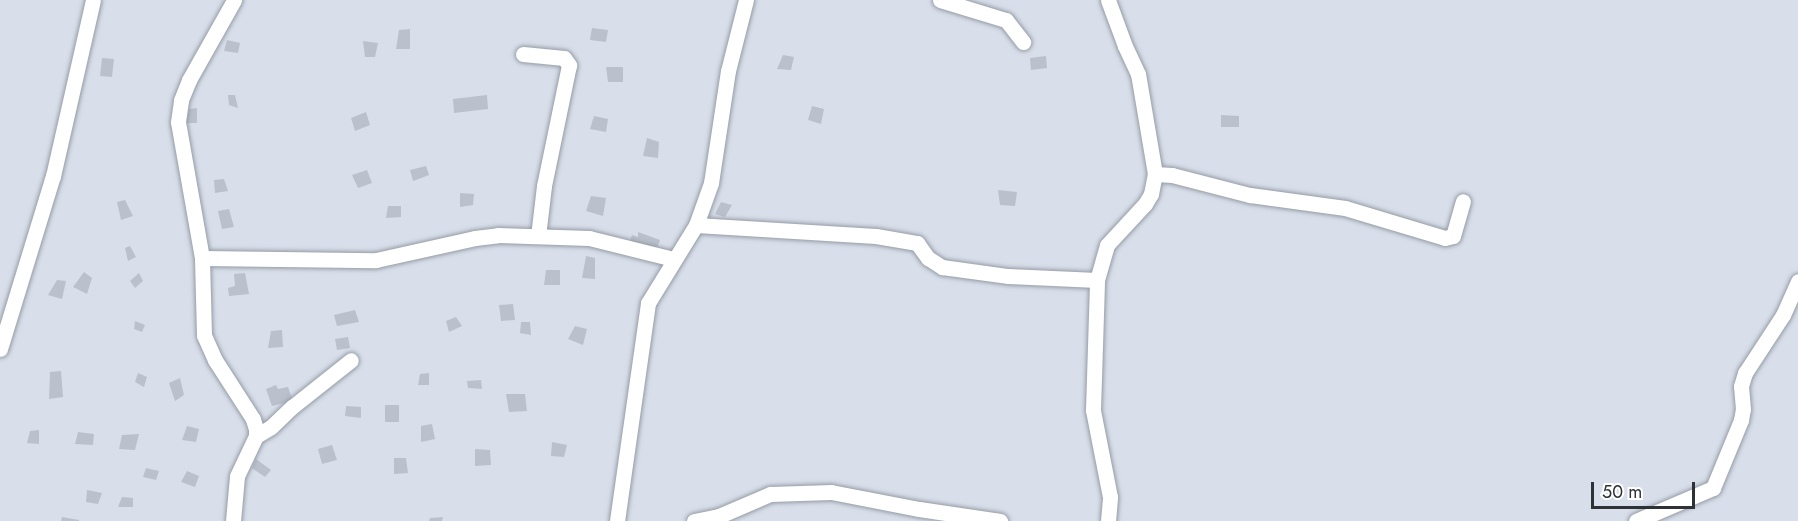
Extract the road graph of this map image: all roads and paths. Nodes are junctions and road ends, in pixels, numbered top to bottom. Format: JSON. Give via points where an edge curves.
{"nodes":[{"id":1,"x":93,"y":0,"type":"edge"},
{"id":2,"x":234,"y":0,"type":"edge"},
{"id":3,"x":746,"y":0,"type":"edge"},
{"id":4,"x":940,"y":0,"type":"edge"},
{"id":5,"x":1108,"y":0,"type":"edge"},
{"id":6,"x":1023,"y":42,"type":"dead end"},
{"id":7,"x":523,"y":54,"type":"dead end"},
{"id":8,"x":1155,"y":174,"type":"junction"},
{"id":9,"x":1463,"y":201,"type":"dead end"},
{"id":10,"x":696,"y":225,"type":"junction"},
{"id":11,"x":538,"y":236,"type":"junction"},
{"id":12,"x":202,"y":258,"type":"junction"},
{"id":13,"x":673,"y":259,"type":"junction"},
{"id":14,"x":1096,"y":280,"type":"junction"},
{"id":15,"x":1798,"y":281,"type":"edge"},
{"id":16,"x":0,"y":349,"type":"edge"},
{"id":17,"x":351,"y":360,"type":"dead end"},
{"id":18,"x":256,"y":436,"type":"junction"},
{"id":19,"x":233,"y":521,"type":"edge"},
{"id":20,"x":617,"y":521,"type":"edge"},
{"id":21,"x":694,"y":521,"type":"edge"},
{"id":22,"x":1000,"y":521,"type":"edge"},
{"id":23,"x":1108,"y":521,"type":"edge"},
{"id":24,"x":1636,"y":521,"type":"edge"}],
"edges":[{"from":1,"to":16,"type":"street","via":[[53,176]]},
{"from":2,"to":12,"type":"street","via":[[181,100],[178,122]]},
{"from":3,"to":10,"type":"street","via":[[728,71],[711,183]]},
{"from":4,"to":6,"type":"street","via":[[1006,20]]},
{"from":5,"to":8,"type":"street","via":[[1138,74]]},
{"from":7,"to":11,"type":"street","via":[[564,58],[569,65],[544,186]]},
{"from":8,"to":9,"type":"street","via":[[1250,195],[1345,208],[1445,238],[1453,237]]},
{"from":8,"to":14,"type":"street","via":[[1145,204],[1107,245]]},
{"from":10,"to":13,"type":"street"},
{"from":10,"to":14,"type":"street","via":[[876,236],[917,243],[928,258],[942,267],[1008,276]]},
{"from":11,"to":12,"type":"street","via":[[475,238],[393,258],[364,260]]},
{"from":11,"to":13,"type":"street","via":[[589,238]]},
{"from":12,"to":18,"type":"street","via":[[204,335],[215,360],[253,419]]},
{"from":13,"to":20,"type":"street","via":[[648,303]]},
{"from":14,"to":23,"type":"street","via":[[1093,410],[1110,497]]},
{"from":15,"to":24,"type":"street","via":[[1783,315],[1745,373],[1741,420],[1713,489]]},
{"from":17,"to":18,"type":"street"},
{"from":18,"to":19,"type":"street","via":[[237,476]]},
{"from":21,"to":22,"type":"street","via":[[719,516],[770,494],[831,492]]}]}
